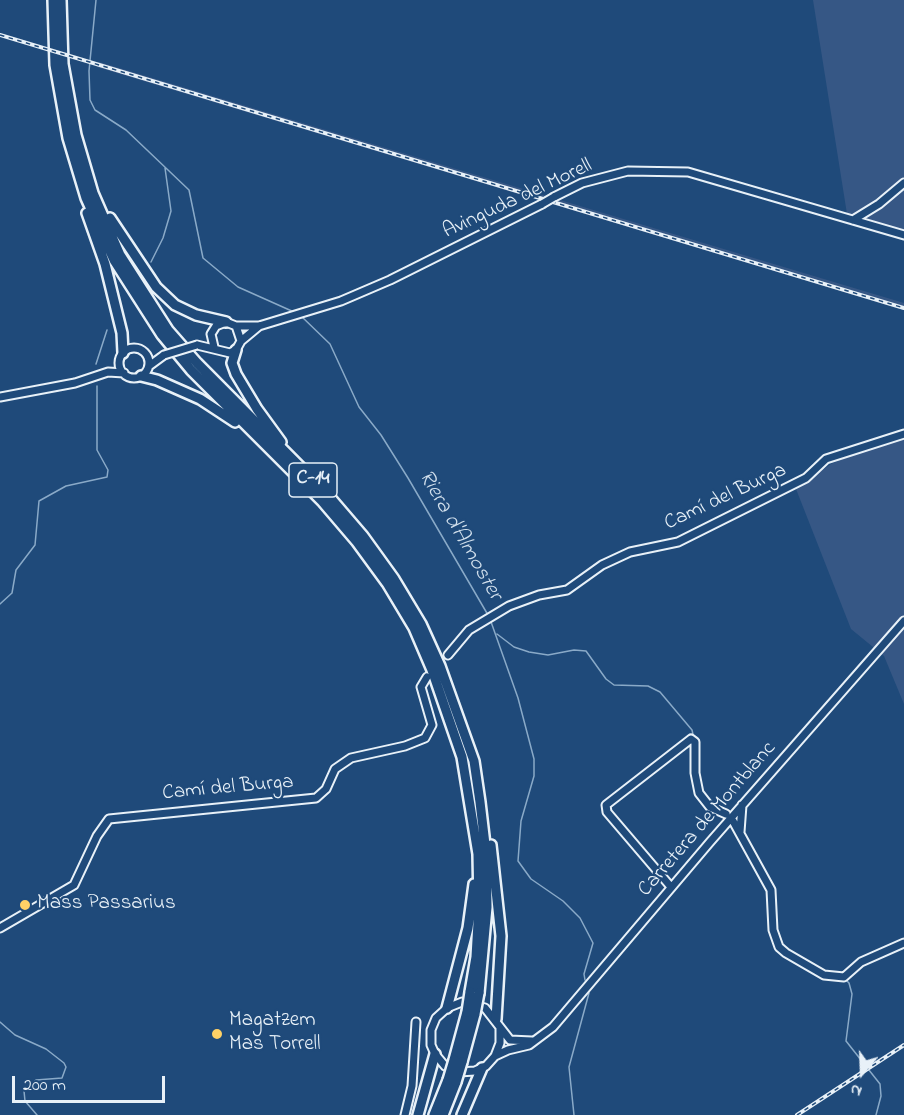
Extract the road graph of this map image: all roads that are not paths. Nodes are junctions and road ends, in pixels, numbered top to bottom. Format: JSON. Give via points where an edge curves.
{"nodes":[{"id":1,"x":53,"y":0,"type":"edge"},
{"id":2,"x":61,"y":0,"type":"edge"},
{"id":3,"x":63,"y":64,"type":"junction"},
{"id":4,"x":68,"y":138,"type":"junction"},
{"id":5,"x":904,"y":183,"type":"edge"},
{"id":6,"x":853,"y":220,"type":"junction"},
{"id":7,"x":904,"y":235,"type":"edge"},
{"id":8,"x":225,"y":322,"type":"junction"},
{"id":9,"x":236,"y":326,"type":"junction"},
{"id":10,"x":259,"y":326,"type":"junction"},
{"id":11,"x":211,"y":334,"type":"junction"},
{"id":12,"x":197,"y":345,"type":"junction"},
{"id":13,"x":238,"y":345,"type":"junction"},
{"id":14,"x":214,"y":347,"type":"junction"},
{"id":15,"x":147,"y":354,"type":"junction"},
{"id":16,"x":164,"y":355,"type":"junction"},
{"id":17,"x":121,"y":356,"type":"junction"},
{"id":18,"x":149,"y":366,"type":"junction"},
{"id":19,"x":108,"y":372,"type":"junction"},
{"id":20,"x":124,"y":373,"type":"junction"},
{"id":21,"x":141,"y":376,"type":"junction"},
{"id":22,"x":0,"y":397,"type":"edge"},
{"id":23,"x":904,"y":434,"type":"edge"},
{"id":24,"x":360,"y":539,"type":"junction"},
{"id":25,"x":904,"y":621,"type":"edge"},
{"id":26,"x":448,"y":655,"type":"dead end"},
{"id":27,"x":427,"y":677,"type":"dead end"},
{"id":28,"x":462,"y":757,"type":"junction"},
{"id":29,"x":474,"y":761,"type":"junction"},
{"id":30,"x":742,"y":805,"type":"junction"},
{"id":31,"x":726,"y":814,"type":"dead end"},
{"id":32,"x":733,"y":821,"type":"dead end"},
{"id":33,"x":740,"y":835,"type":"junction"},
{"id":34,"x":671,"y":887,"type":"junction"},
{"id":35,"x":0,"y":928,"type":"edge"},
{"id":36,"x":904,"y":943,"type":"edge"},
{"id":37,"x":475,"y":993,"type":"junction"},
{"id":38,"x":447,"y":1008,"type":"junction"},
{"id":39,"x":416,"y":1022,"type":"dead end"},
{"id":40,"x":498,"y":1024,"type":"junction"},
{"id":41,"x":538,"y":1040,"type":"junction"},
{"id":42,"x":435,"y":1054,"type":"junction"},
{"id":43,"x":495,"y":1056,"type":"junction"},
{"id":44,"x":482,"y":1068,"type":"junction"},
{"id":45,"x":452,"y":1081,"type":"junction"},
{"id":46,"x":405,"y":1115,"type":"edge"},
{"id":47,"x":418,"y":1115,"type":"edge"},
{"id":48,"x":434,"y":1115,"type":"edge"},
{"id":49,"x":443,"y":1115,"type":"edge"},
{"id":50,"x":462,"y":1115,"type":"edge"}],
"edges":[{"from":1,"to":4,"type":"highway","number":"C-14","via":[[55,65]]},
{"from":2,"to":3,"type":"highway","number":"C-14"},
{"from":3,"to":8,"type":"highway","via":[[98,193],[113,224],[156,287],[175,305]]},
{"from":3,"to":24,"type":"highway","number":"C-14","via":[[76,135],[93,193],[120,255],[144,295],[197,363],[327,494]]},
{"from":4,"to":17,"type":"highway","via":[[123,333]]},
{"from":4,"to":24,"type":"highway","number":"C-14","via":[[86,198],[114,260],[162,335],[190,370]]},
{"from":5,"to":6,"type":"street"},
{"from":6,"to":7,"type":"street","name":"Avinguda del Morell"},
{"from":6,"to":10,"type":"street","name":"Avinguda del Morell","bridge":true,"via":[[687,171],[628,171],[599,177],[554,197],[387,281]]},
{"from":8,"to":9,"type":"street"},
{"from":8,"to":11,"type":"street"},
{"from":9,"to":10,"type":"street","name":"Avinguda del Morell"},
{"from":9,"to":13,"type":"street"},
{"from":10,"to":13,"type":"street","name":"Avinguda del Morell"},
{"from":11,"to":12,"type":"street"},
{"from":11,"to":14,"type":"street"},
{"from":12,"to":14,"type":"street"},
{"from":12,"to":16,"type":"street","bridge":true},
{"from":13,"to":14,"type":"street","via":[[222,353]]},
{"from":13,"to":24,"type":"highway","via":[[232,363],[266,424],[330,491]]},
{"from":15,"to":16,"type":"street"},
{"from":15,"to":17,"type":"street","via":[[135,348]]},
{"from":15,"to":18,"type":"street"},
{"from":16,"to":18,"type":"street"},
{"from":17,"to":19,"type":"street"},
{"from":17,"to":20,"type":"street"},
{"from":18,"to":21,"type":"street"},
{"from":19,"to":20,"type":"street"},
{"from":19,"to":22,"type":"street","via":[[75,383]]},
{"from":20,"to":21,"type":"street"},
{"from":21,"to":24,"type":"highway","via":[[200,399],[232,419]]},
{"from":23,"to":26,"type":"street","name":"Camí del Burga","via":[[826,459],[806,478],[678,542],[630,552],[567,590],[509,606],[470,630]]},
{"from":24,"to":28,"type":"highway","number":"C-14","via":[[414,628],[451,717]]},
{"from":24,"to":29,"type":"highway","number":"C-14","via":[[394,579],[421,624]]},
{"from":25,"to":30,"type":"street","name":"Carretera de Montblanc"},
{"from":27,"to":35,"type":"street","name":"Camí del Burga","via":[[421,687],[432,725],[425,738],[351,758],[335,769],[326,789],[316,798],[109,819],[74,885]]},
{"from":28,"to":37,"type":"highway","number":"C-14","via":[[478,854]]},
{"from":28,"to":38,"type":"highway","via":[[474,855],[474,888]]},
{"from":29,"to":37,"type":"highway","number":"C-14","via":[[486,853],[487,907]]},
{"from":29,"to":40,"type":"highway","via":[[485,801],[501,936]]},
{"from":30,"to":33,"type":"street"},
{"from":30,"to":34,"type":"street","name":"Carretera de Montblanc"},
{"from":31,"to":34,"type":"street","via":[[710,807],[699,793],[691,739],[606,805],[607,812]]},
{"from":32,"to":33,"type":"street"},
{"from":33,"to":36,"type":"street","via":[[771,890],[773,930],[786,953],[824,975],[844,976],[861,962]]},
{"from":34,"to":41,"type":"street","name":"Carretera de Montblanc"},
{"from":37,"to":45,"type":"highway","number":"C-14","bridge":true},
{"from":38,"to":40,"type":"street","via":[[470,1002],[485,1008]]},
{"from":38,"to":42,"type":"street","via":[[436,1018],[431,1030]]},
{"from":39,"to":46,"type":"street","via":[[412,1086]]},
{"from":40,"to":41,"type":"street","via":[[510,1040]]},
{"from":40,"to":43,"type":"street","via":[[500,1043]]},
{"from":41,"to":43,"type":"street"},
{"from":42,"to":44,"type":"street","via":[[452,1069],[467,1072]]},
{"from":42,"to":47,"type":"highway"},
{"from":43,"to":44,"type":"street"},
{"from":44,"to":50,"type":"highway"},
{"from":45,"to":48,"type":"highway","number":"C-14"},
{"from":45,"to":49,"type":"highway","number":"C-14"}]}
